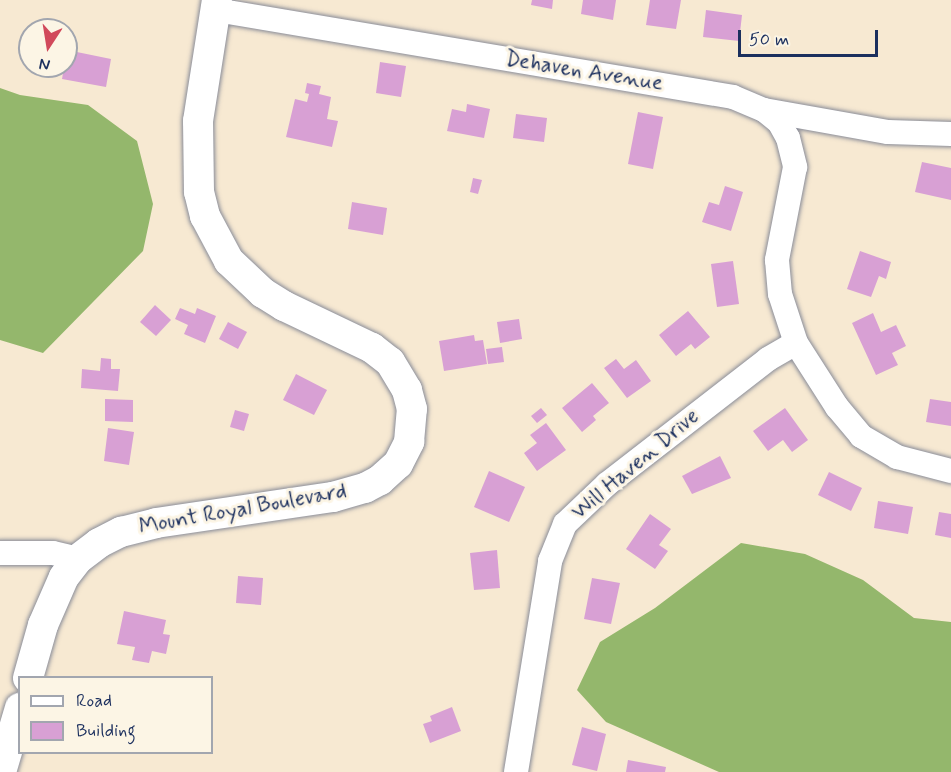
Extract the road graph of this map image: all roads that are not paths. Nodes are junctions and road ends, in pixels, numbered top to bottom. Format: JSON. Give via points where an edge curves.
{"nodes":[{"id":1,"x":216,"y":5,"type":"edge"},
{"id":2,"x":764,"y":110,"type":"junction"},
{"id":3,"x":951,"y":134,"type":"edge"},
{"id":4,"x":796,"y":343,"type":"junction"},
{"id":5,"x":951,"y":471,"type":"edge"},
{"id":6,"x":0,"y":553,"type":"edge"},
{"id":7,"x":78,"y":559,"type":"junction"},
{"id":8,"x":29,"y":676,"type":"edge"},
{"id":9,"x":12,"y":716,"type":"edge"},
{"id":10,"x":1,"y":772,"type":"edge"},
{"id":11,"x":516,"y":772,"type":"edge"}],
"edges":[{"from":1,"to":2,"type":"street","name":"Dehaven Avenue","via":[[733,97]]},
{"from":1,"to":7,"type":"main road","name":"Mount Royal Boulevard","via":[[198,121],[199,192],[205,216],[229,261],[263,293],[372,348],[390,362],[408,390],[412,409],[409,442],[398,464],[365,488],[333,497],[156,523],[121,532]]},
{"from":2,"to":3,"type":"street","name":"Dehaven Avenue","via":[[888,132]]},
{"from":2,"to":4,"type":"street","via":[[779,122],[788,138],[795,167],[777,260],[780,294]]},
{"from":4,"to":5,"type":"street","via":[[837,407],[861,436],[897,457]]},
{"from":4,"to":11,"type":"street","name":"Will Haven Drive","via":[[768,359],[607,484],[565,524],[550,561]]},
{"from":6,"to":7,"type":"street","via":[[53,553]]},
{"from":7,"to":8,"type":"main road","name":"Mount Royal Boulevard","via":[[64,578],[43,625]]},
{"from":9,"to":10,"type":"main road"}]}
